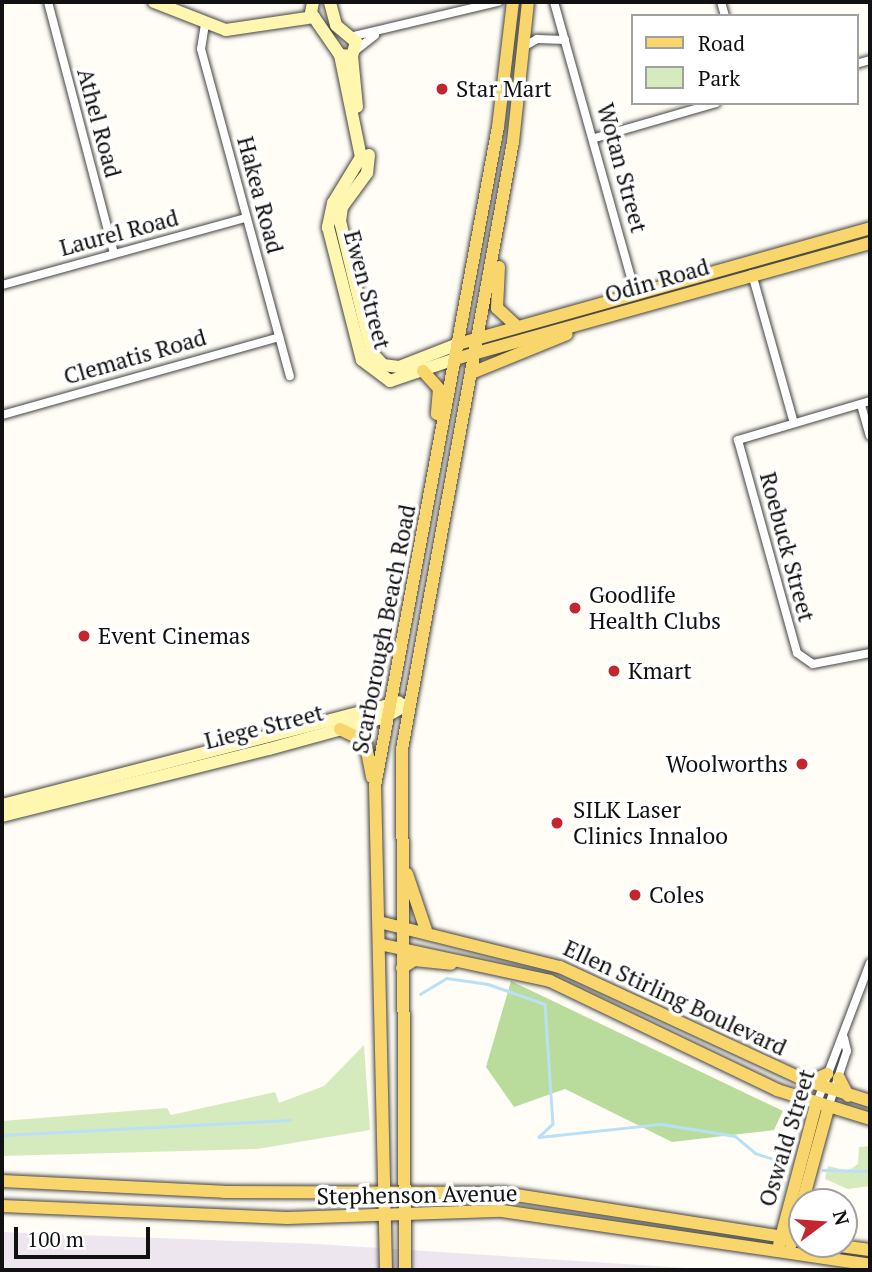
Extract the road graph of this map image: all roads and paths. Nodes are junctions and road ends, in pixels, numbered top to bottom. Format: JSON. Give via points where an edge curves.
{"nodes":[{"id":1,"x":48,"y":2,"type":"edge"},
{"id":2,"x":156,"y":2,"type":"edge"},
{"id":3,"x":330,"y":2,"type":"edge"},
{"id":4,"x":498,"y":2,"type":"edge"},
{"id":5,"x":513,"y":2,"type":"edge"},
{"id":6,"x":528,"y":2,"type":"edge"},
{"id":7,"x":554,"y":2,"type":"edge"},
{"id":8,"x":312,"y":8,"type":"edge"},
{"id":9,"x":205,"y":24,"type":"junction"},
{"id":10,"x":375,"y":35,"type":"junction"},
{"id":11,"x":354,"y":36,"type":"junction"},
{"id":12,"x":565,"y":40,"type":"junction"},
{"id":13,"x":525,"y":46,"type":"junction"},
{"id":14,"x":349,"y":54,"type":"junction"},
{"id":15,"x":709,"y":105,"type":"edge"},
{"id":16,"x":595,"y":138,"type":"junction"},
{"id":17,"x":505,"y":186,"type":"junction"},
{"id":18,"x":246,"y":218,"type":"junction"},
{"id":19,"x":870,"y":228,"type":"edge"},
{"id":20,"x":870,"y":243,"type":"edge"},
{"id":21,"x":114,"y":253,"type":"junction"},
{"id":22,"x":749,"y":261,"type":"junction"},
{"id":23,"x":752,"y":275,"type":"junction"},
{"id":24,"x":2,"y":285,"type":"edge"},
{"id":25,"x":635,"y":292,"type":"junction"},
{"id":26,"x":639,"y":308,"type":"junction"},
{"id":27,"x":578,"y":325,"type":"junction"},
{"id":28,"x":516,"y":326,"type":"junction"},
{"id":29,"x":362,"y":335,"type":"junction"},
{"id":30,"x":279,"y":337,"type":"junction"},
{"id":31,"x":479,"y":337,"type":"junction"},
{"id":32,"x":458,"y":344,"type":"junction"},
{"id":33,"x":477,"y":352,"type":"junction"},
{"id":34,"x":455,"y":359,"type":"junction"},
{"id":35,"x":423,"y":370,"type":"junction"},
{"id":36,"x":474,"y":372,"type":"junction"},
{"id":37,"x":290,"y":376,"type":"dead end"},
{"id":38,"x":866,"y":403,"type":"edge"},
{"id":39,"x":2,"y":415,"type":"edge"},
{"id":40,"x":793,"y":420,"type":"junction"},
{"id":41,"x":870,"y":436,"type":"edge"},
{"id":42,"x":433,"y":480,"type":"junction"},
{"id":43,"x":870,"y":653,"type":"edge"},
{"id":44,"x":388,"y":701,"type":"junction"},
{"id":45,"x":409,"y":703,"type":"junction"},
{"id":46,"x":385,"y":717,"type":"junction"},
{"id":47,"x":340,"y":729,"type":"junction"},
{"id":48,"x":375,"y":794,"type":"junction"},
{"id":49,"x":2,"y":805,"type":"edge"},
{"id":50,"x":2,"y":816,"type":"edge"},
{"id":51,"x":398,"y":829,"type":"junction"},
{"id":52,"x":379,"y":922,"type":"junction"},
{"id":53,"x":401,"y":925,"type":"junction"},
{"id":54,"x":426,"y":930,"type":"junction"},
{"id":55,"x":379,"y":944,"type":"junction"},
{"id":56,"x":401,"y":946,"type":"junction"},
{"id":57,"x":870,"y":963,"type":"edge"},
{"id":58,"x":497,"y":967,"type":"junction"},
{"id":59,"x":402,"y":968,"type":"junction"},
{"id":60,"x":833,"y":1076,"type":"junction"},
{"id":61,"x":809,"y":1082,"type":"junction"},
{"id":62,"x":828,"y":1090,"type":"junction"},
{"id":63,"x":848,"y":1096,"type":"junction"},
{"id":64,"x":870,"y":1101,"type":"edge"},
{"id":65,"x":822,"y":1107,"type":"junction"},
{"id":66,"x":870,"y":1119,"type":"edge"},
{"id":67,"x":2,"y":1181,"type":"edge"},
{"id":68,"x":803,"y":1188,"type":"edge"},
{"id":69,"x":385,"y":1193,"type":"junction"},
{"id":70,"x":404,"y":1193,"type":"junction"},
{"id":71,"x":2,"y":1206,"type":"edge"},
{"id":72,"x":404,"y":1211,"type":"junction"},
{"id":73,"x":385,"y":1212,"type":"junction"},
{"id":74,"x":788,"y":1237,"type":"edge"},
{"id":75,"x":788,"y":1246,"type":"edge"},
{"id":76,"x":784,"y":1253,"type":"junction"},
{"id":77,"x":870,"y":1265,"type":"edge"},
{"id":78,"x":386,"y":1270,"type":"edge"},
{"id":79,"x":405,"y":1270,"type":"edge"}],
"edges":[{"from":1,"to":21,"type":"street","name":"Athel Road"},
{"from":2,"to":9,"type":"main road"},
{"from":3,"to":11,"type":"main road","via":[[336,25]]},
{"from":4,"to":10,"type":"street"},
{"from":5,"to":32,"type":"main road","name":"Scarborough Beach Road","via":[[498,127]]},
{"from":6,"to":13,"type":"main road","name":"Scarborough Beach Road"},
{"from":7,"to":12,"type":"street","name":"Wotan Street"},
{"from":8,"to":9,"type":"main road","via":[[241,30]]},
{"from":8,"to":14,"type":"main road","name":"Ewen Street"},
{"from":9,"to":18,"type":"street","name":"Hakea Road","via":[[201,49]]},
{"from":10,"to":11,"type":"street"},
{"from":10,"to":14,"type":"street"},
{"from":11,"to":14,"type":"main road","name":"Ewen Street"},
{"from":12,"to":13,"type":"street","via":[[537,39]]},
{"from":12,"to":16,"type":"street","name":"Wotan Street"},
{"from":13,"to":17,"type":"main road","name":"Scarborough Beach Road"},
{"from":14,"to":29,"type":"main road","name":"Ewen Street","via":[[361,157],[328,218]]},
{"from":15,"to":16,"type":"street"},
{"from":16,"to":25,"type":"street","name":"Wotan Street"},
{"from":17,"to":28,"type":"main road","via":[[496,299]]},
{"from":17,"to":31,"type":"main road","name":"Scarborough Beach Road"},
{"from":18,"to":21,"type":"street","name":"Laurel Road"},
{"from":18,"to":30,"type":"street","name":"Hakea Road"},
{"from":19,"to":22,"type":"main road","name":"Odin Road"},
{"from":20,"to":23,"type":"main road","name":"Odin Road"},
{"from":21,"to":24,"type":"street","name":"Laurel Road"},
{"from":22,"to":23,"type":"street"},
{"from":22,"to":25,"type":"main road","name":"Odin Road"},
{"from":23,"to":26,"type":"main road","name":"Odin Road"},
{"from":23,"to":40,"type":"street"},
{"from":25,"to":26,"type":"street","name":"Wotan Street"},
{"from":25,"to":28,"type":"main road","name":"Odin Road"},
{"from":26,"to":27,"type":"main road","name":"Odin Road"},
{"from":27,"to":33,"type":"main road","name":"Odin Road"},
{"from":27,"to":36,"type":"main road"},
{"from":28,"to":31,"type":"main road","name":"Odin Road"},
{"from":29,"to":32,"type":"main road","name":"Ewen Street","via":[[372,353],[389,368]]},
{"from":29,"to":35,"type":"main road","name":"Ewen Street","via":[[362,360],[380,379]]},
{"from":30,"to":37,"type":"street","name":"Hakea Road"},
{"from":30,"to":39,"type":"street","name":"Clematis Road"},
{"from":31,"to":32,"type":"main road","name":"Odin Road"},
{"from":31,"to":33,"type":"main road","name":"Scarborough Beach Road"},
{"from":32,"to":34,"type":"main road","name":"Scarborough Beach Road"},
{"from":33,"to":34,"type":"main road","name":"Odin Road"},
{"from":33,"to":36,"type":"main road","name":"Scarborough Beach Road"},
{"from":34,"to":35,"type":"main road","name":"Ewen Street"},
{"from":34,"to":42,"type":"main road","name":"Scarborough Beach Road"},
{"from":35,"to":42,"type":"main road","via":[[439,389]]},
{"from":36,"to":45,"type":"main road","name":"Scarborough Beach Road"},
{"from":38,"to":40,"type":"street"},
{"from":38,"to":41,"type":"street"},
{"from":40,"to":43,"type":"street","name":"Roebuck Street","via":[[738,440],[804,663]]},
{"from":42,"to":44,"type":"main road","name":"Scarborough Beach Road"},
{"from":44,"to":45,"type":"main road","name":"Liege Street"},
{"from":44,"to":46,"type":"main road","name":"Scarborough Beach Road"},
{"from":44,"to":49,"type":"main road","name":"Liege Street"},
{"from":45,"to":46,"type":"main road","name":"Liege Street"},
{"from":45,"to":51,"type":"main road","name":"Scarborough Beach Road"},
{"from":46,"to":47,"type":"main road","name":"Liege Street"},
{"from":46,"to":48,"type":"main road","name":"Scarborough Beach Road"},
{"from":47,"to":48,"type":"main road","via":[[365,741]]},
{"from":47,"to":50,"type":"main road","name":"Liege Street"},
{"from":48,"to":52,"type":"main road","name":"Scarborough Beach Road"},
{"from":51,"to":53,"type":"main road","name":"Scarborough Beach Road"},
{"from":51,"to":54,"type":"main road","via":[[409,891]]},
{"from":52,"to":53,"type":"main road","name":"Ellen Stirling Boulevard"},
{"from":52,"to":55,"type":"main road","name":"Scarborough Beach Road"},
{"from":53,"to":54,"type":"main road","name":"Ellen Stirling Boulevard"},
{"from":53,"to":56,"type":"main road","name":"Scarborough Beach Road"},
{"from":54,"to":61,"type":"main road","name":"Ellen Stirling Boulevard","via":[[559,967]]},
{"from":55,"to":56,"type":"main road","name":"Ellen Stirling Boulevard"},
{"from":55,"to":69,"type":"main road","name":"Scarborough Beach Road"},
{"from":56,"to":58,"type":"main road","name":"Ellen Stirling Boulevard"},
{"from":56,"to":59,"type":"main road","name":"Scarborough Beach Road"},
{"from":57,"to":60,"type":"street","name":"Oswald Street"},
{"from":58,"to":59,"type":"main road","via":[[414,960]]},
{"from":58,"to":65,"type":"main road","name":"Ellen Stirling Boulevard","via":[[572,990]]},
{"from":59,"to":70,"type":"main road","name":"Scarborough Beach Road"},
{"from":60,"to":61,"type":"main road"},
{"from":60,"to":62,"type":"street","name":"Oswald Street"},
{"from":60,"to":63,"type":"main road"},
{"from":61,"to":62,"type":"main road","name":"Ellen Stirling Boulevard"},
{"from":62,"to":63,"type":"main road","name":"Ellen Stirling Boulevard"},
{"from":62,"to":65,"type":"street","name":"Oswald Street"},
{"from":63,"to":64,"type":"main road","name":"Ellen Stirling Boulevard"},
{"from":65,"to":66,"type":"main road","name":"Ellen Stirling Boulevard"},
{"from":65,"to":68,"type":"main road","name":"Oswald Street"},
{"from":67,"to":69,"type":"main road","name":"Stephenson Avenue"},
{"from":69,"to":70,"type":"main road","name":"Stephenson Avenue"},
{"from":69,"to":73,"type":"main road","name":"Scarborough Beach Road"},
{"from":70,"to":72,"type":"main road","name":"Scarborough Beach Road"},
{"from":70,"to":74,"type":"main road","name":"Stephenson Avenue","via":[[539,1196]]},
{"from":71,"to":73,"type":"main road","name":"Stephenson Avenue","via":[[287,1218]]},
{"from":72,"to":73,"type":"main road","name":"Stephenson Avenue"},
{"from":72,"to":76,"type":"main road","name":"Stephenson Avenue","via":[[579,1219]]},
{"from":72,"to":79,"type":"main road","name":"Scarborough Beach Road"},
{"from":73,"to":78,"type":"main road","name":"Scarborough Beach Road"},
{"from":75,"to":76,"type":"main road","name":"Oswald Street"},
{"from":76,"to":77,"type":"main road","name":"Stephenson Avenue"}]}
